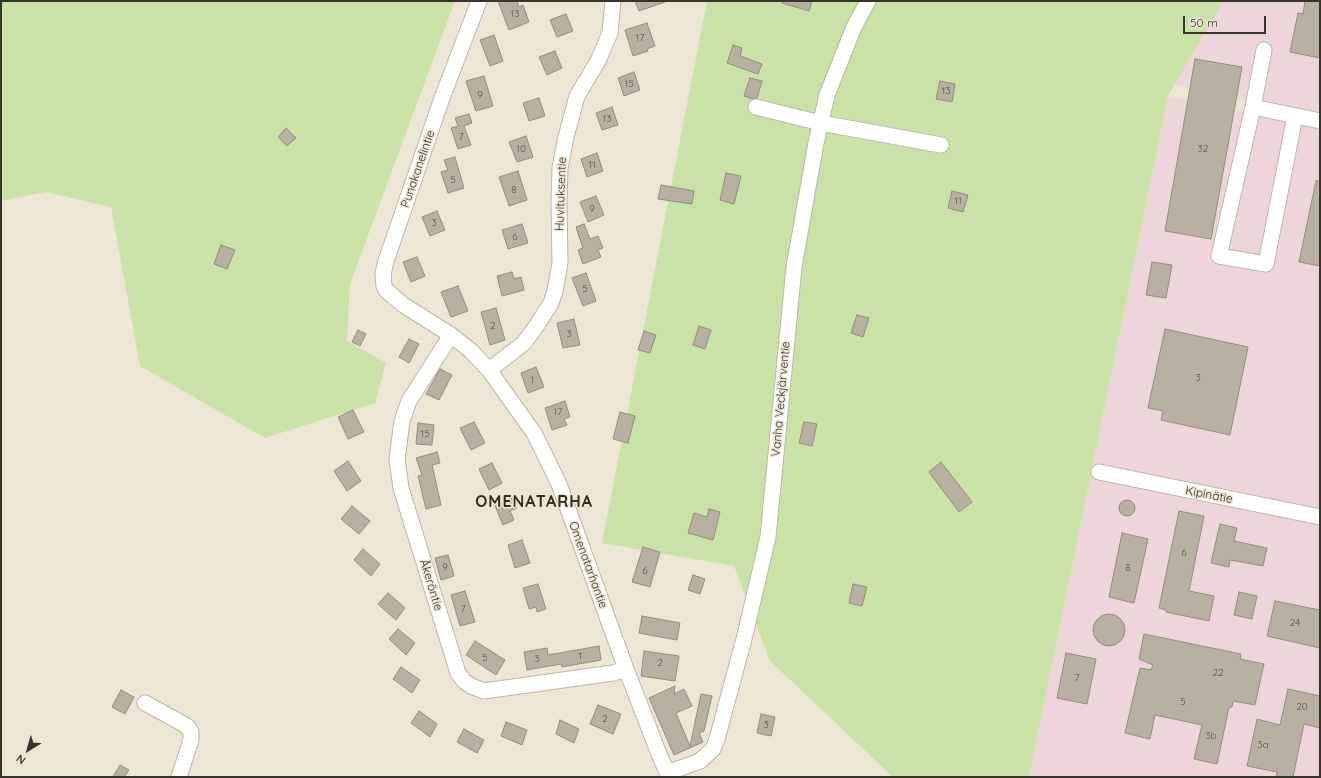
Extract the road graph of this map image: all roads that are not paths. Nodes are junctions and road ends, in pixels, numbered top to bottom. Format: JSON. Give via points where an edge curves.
{"nodes":[{"id":1,"x":479,"y":1,"type":"edge"},
{"id":2,"x":613,"y":1,"type":"edge"},
{"id":3,"x":868,"y":1,"type":"edge"},
{"id":4,"x":1264,"y":50,"type":"dead end"},
{"id":5,"x":756,"y":107,"type":"dead end"},
{"id":6,"x":1253,"y":107,"type":"junction"},
{"id":7,"x":1295,"y":116,"type":"junction"},
{"id":8,"x":1320,"y":121,"type":"edge"},
{"id":9,"x":821,"y":123,"type":"junction"},
{"id":10,"x":941,"y":145,"type":"dead end"},
{"id":11,"x":428,"y":321,"type":"joint"},
{"id":12,"x":451,"y":335,"type":"junction"},
{"id":13,"x":489,"y":370,"type":"junction"},
{"id":14,"x":1099,"y":472,"type":"dead end"},
{"id":15,"x":1320,"y":517,"type":"edge"},
{"id":16,"x":626,"y":670,"type":"junction"},
{"id":17,"x":145,"y":703,"type":"dead end"},
{"id":18,"x":668,"y":775,"type":"edge"},
{"id":19,"x":179,"y":777,"type":"edge"}],
"edges":[{"from":1,"to":11,"type":"street","name":"Punakanelintie","via":[[442,98],[383,274],[386,290]]},
{"from":2,"to":13,"type":"street","name":"Huvituksentie","via":[[610,33],[598,61],[577,96],[566,137],[560,168],[560,263],[551,303],[524,343]]},
{"from":3,"to":9,"type":"street","name":"Vanha Veckjärventie","via":[[854,27],[827,95]]},
{"from":4,"to":6,"type":"street"},
{"from":5,"to":9,"type":"street"},
{"from":6,"to":7,"type":"street"},
{"from":6,"to":7,"type":"street","via":[[1219,256],[1266,264]]},
{"from":7,"to":8,"type":"street"},
{"from":9,"to":10,"type":"street"},
{"from":9,"to":18,"type":"street","name":"Vanha Veckjärventie","via":[[794,267],[768,537],[744,639],[713,749],[700,761]]},
{"from":11,"to":12,"type":"street","name":"Omenatarhantie"},
{"from":12,"to":13,"type":"street","name":"Omenatarhantie"},
{"from":12,"to":16,"type":"street","name":"Åkeröntie","via":[[409,401],[402,421],[397,459],[401,488],[458,673],[471,686],[484,691]]},
{"from":13,"to":16,"type":"street","name":"Omenatarhantie","via":[[534,433],[559,484]]},
{"from":14,"to":15,"type":"street","name":"Kipinätie"},
{"from":16,"to":18,"type":"street","name":"Omenatarhantie"},
{"from":17,"to":19,"type":"street","via":[[187,726],[191,732],[191,740]]}]}
